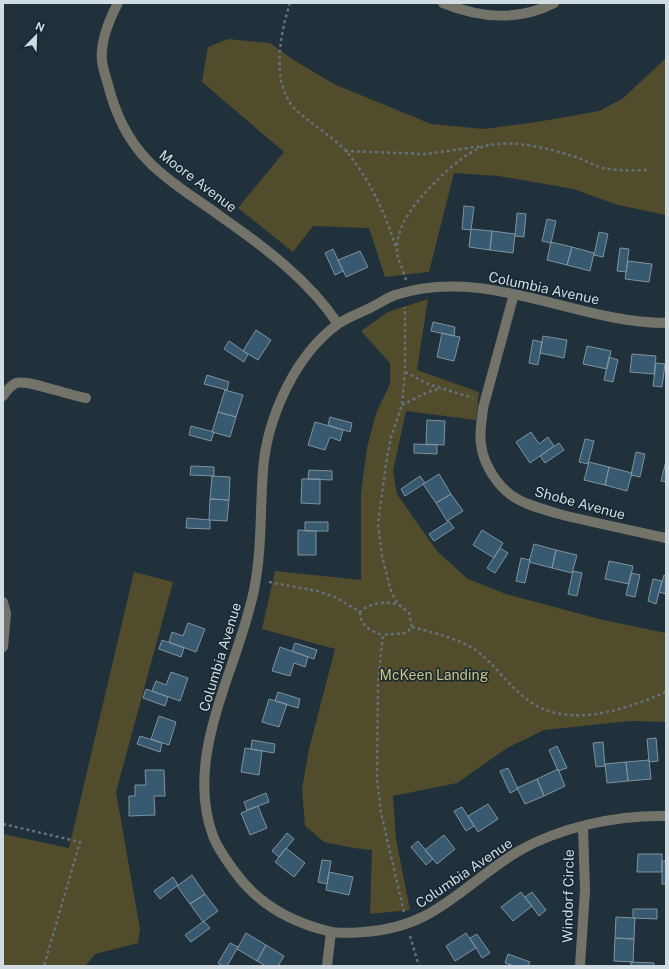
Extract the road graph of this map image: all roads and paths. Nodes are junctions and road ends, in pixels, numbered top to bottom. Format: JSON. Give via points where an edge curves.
{"nodes":[{"id":1,"x":118,"y":3,"type":"edge"},
{"id":2,"x":290,"y":3,"type":"edge"},
{"id":3,"x":443,"y":3,"type":"edge"},
{"id":4,"x":554,"y":3,"type":"edge"},
{"id":5,"x":485,"y":146,"type":"junction"},
{"id":6,"x":345,"y":150,"type":"junction"},
{"id":7,"x":649,"y":170,"type":"dead end"},
{"id":8,"x":398,"y":256,"type":"junction"},
{"id":9,"x":406,"y":280,"type":"dead end"},
{"id":10,"x":514,"y":294,"type":"junction"},
{"id":11,"x":405,"y":303,"type":"dead end"},
{"id":12,"x":666,"y":323,"type":"edge"},
{"id":13,"x":338,"y":324,"type":"junction"},
{"id":14,"x":405,"y":372,"type":"junction"},
{"id":15,"x":442,"y":388,"type":"junction"},
{"id":16,"x":3,"y":396,"type":"edge"},
{"id":17,"x":86,"y":398,"type":"dead end"},
{"id":18,"x":475,"y":398,"type":"dead end"},
{"id":19,"x":402,"y":405,"type":"junction"},
{"id":20,"x":666,"y":538,"type":"edge"},
{"id":21,"x":256,"y":580,"type":"junction"},
{"id":22,"x":3,"y":602,"type":"edge"},
{"id":23,"x":398,"y":604,"type":"junction"},
{"id":24,"x":360,"y":612,"type":"junction"},
{"id":25,"x":412,"y":627,"type":"junction"},
{"id":26,"x":383,"y":635,"type":"junction"},
{"id":27,"x":3,"y":647,"type":"edge"},
{"id":28,"x":666,"y":692,"type":"edge"},
{"id":29,"x":666,"y":816,"type":"edge"},
{"id":30,"x":3,"y":824,"type":"edge"},
{"id":31,"x":583,"y":827,"type":"junction"},
{"id":32,"x":404,"y":912,"type":"dead end"},
{"id":33,"x":408,"y":930,"type":"dead end"},
{"id":34,"x":331,"y":932,"type":"junction"},
{"id":35,"x":44,"y":966,"type":"edge"},
{"id":36,"x":328,"y":966,"type":"edge"},
{"id":37,"x":419,"y":966,"type":"edge"},
{"id":38,"x":580,"y":966,"type":"edge"}],
"edges":[{"from":1,"to":13,"type":"street","name":"Moore Avenue","via":[[105,36],[102,60],[116,111],[132,142],[150,164],[174,184],[222,217],[293,273],[328,309]]},
{"from":2,"to":6,"type":"path","via":[[279,56],[280,81],[294,108]]},
{"from":3,"to":4,"type":"street","via":[[490,16],[535,10]]},
{"from":5,"to":6,"type":"path","via":[[426,154]]},
{"from":5,"to":7,"type":"path","via":[[511,144],[544,147],[608,169]]},
{"from":5,"to":8,"type":"path","via":[[452,167],[414,205],[400,234]]},
{"from":6,"to":8,"type":"path","via":[[372,188],[388,221]]},
{"from":8,"to":9,"type":"path"},
{"from":10,"to":12,"type":"street","name":"Columbia Avenue","via":[[628,321]]},
{"from":10,"to":13,"type":"street","name":"Columbia Avenue","via":[[496,289],[455,286],[425,289],[394,296]]},
{"from":10,"to":20,"type":"street","name":"Shobe Avenue","via":[[483,408],[481,445],[492,474],[506,491],[524,503],[580,519]]},
{"from":11,"to":14,"type":"path"},
{"from":13,"to":21,"type":"street","name":"Columbia Avenue","via":[[316,345],[294,375],[275,412],[263,470],[262,528]]},
{"from":14,"to":15,"type":"path"},
{"from":14,"to":19,"type":"path"},
{"from":15,"to":18,"type":"path"},
{"from":15,"to":19,"type":"path"},
{"from":16,"to":17,"type":"street","via":[[9,387],[18,382]]},
{"from":19,"to":23,"type":"path","via":[[391,437],[378,524],[382,556],[391,591]]},
{"from":21,"to":24,"type":"path","via":[[317,591],[335,597]]},
{"from":21,"to":34,"type":"street","name":"Columbia Avenue","via":[[246,625],[209,739],[203,780],[208,818],[221,852],[240,880],[263,902],[291,918]]},
{"from":22,"to":27,"type":"street","via":[[6,613]]},
{"from":23,"to":24,"type":"path","via":[[378,603],[367,606]]},
{"from":23,"to":25,"type":"path","via":[[409,613]]},
{"from":24,"to":26,"type":"path","via":[[361,620],[367,628]]},
{"from":25,"to":26,"type":"path","via":[[406,633]]},
{"from":25,"to":28,"type":"path","via":[[454,640],[476,651],[494,665],[525,698],[555,712],[582,715],[601,713]]},
{"from":26,"to":32,"type":"path","via":[[378,682],[377,779],[381,813]]},
{"from":29,"to":31,"type":"street","name":"Columbia Avenue","via":[[617,818]]},
{"from":30,"to":35,"type":"path","via":[[80,842]]},
{"from":31,"to":34,"type":"street","name":"Columbia Avenue","via":[[549,836],[518,852],[445,906],[414,922],[383,931]]},
{"from":31,"to":38,"type":"street","name":"Windorf Circle","via":[[585,890]]},
{"from":33,"to":37,"type":"path"},
{"from":34,"to":36,"type":"street"}]}
